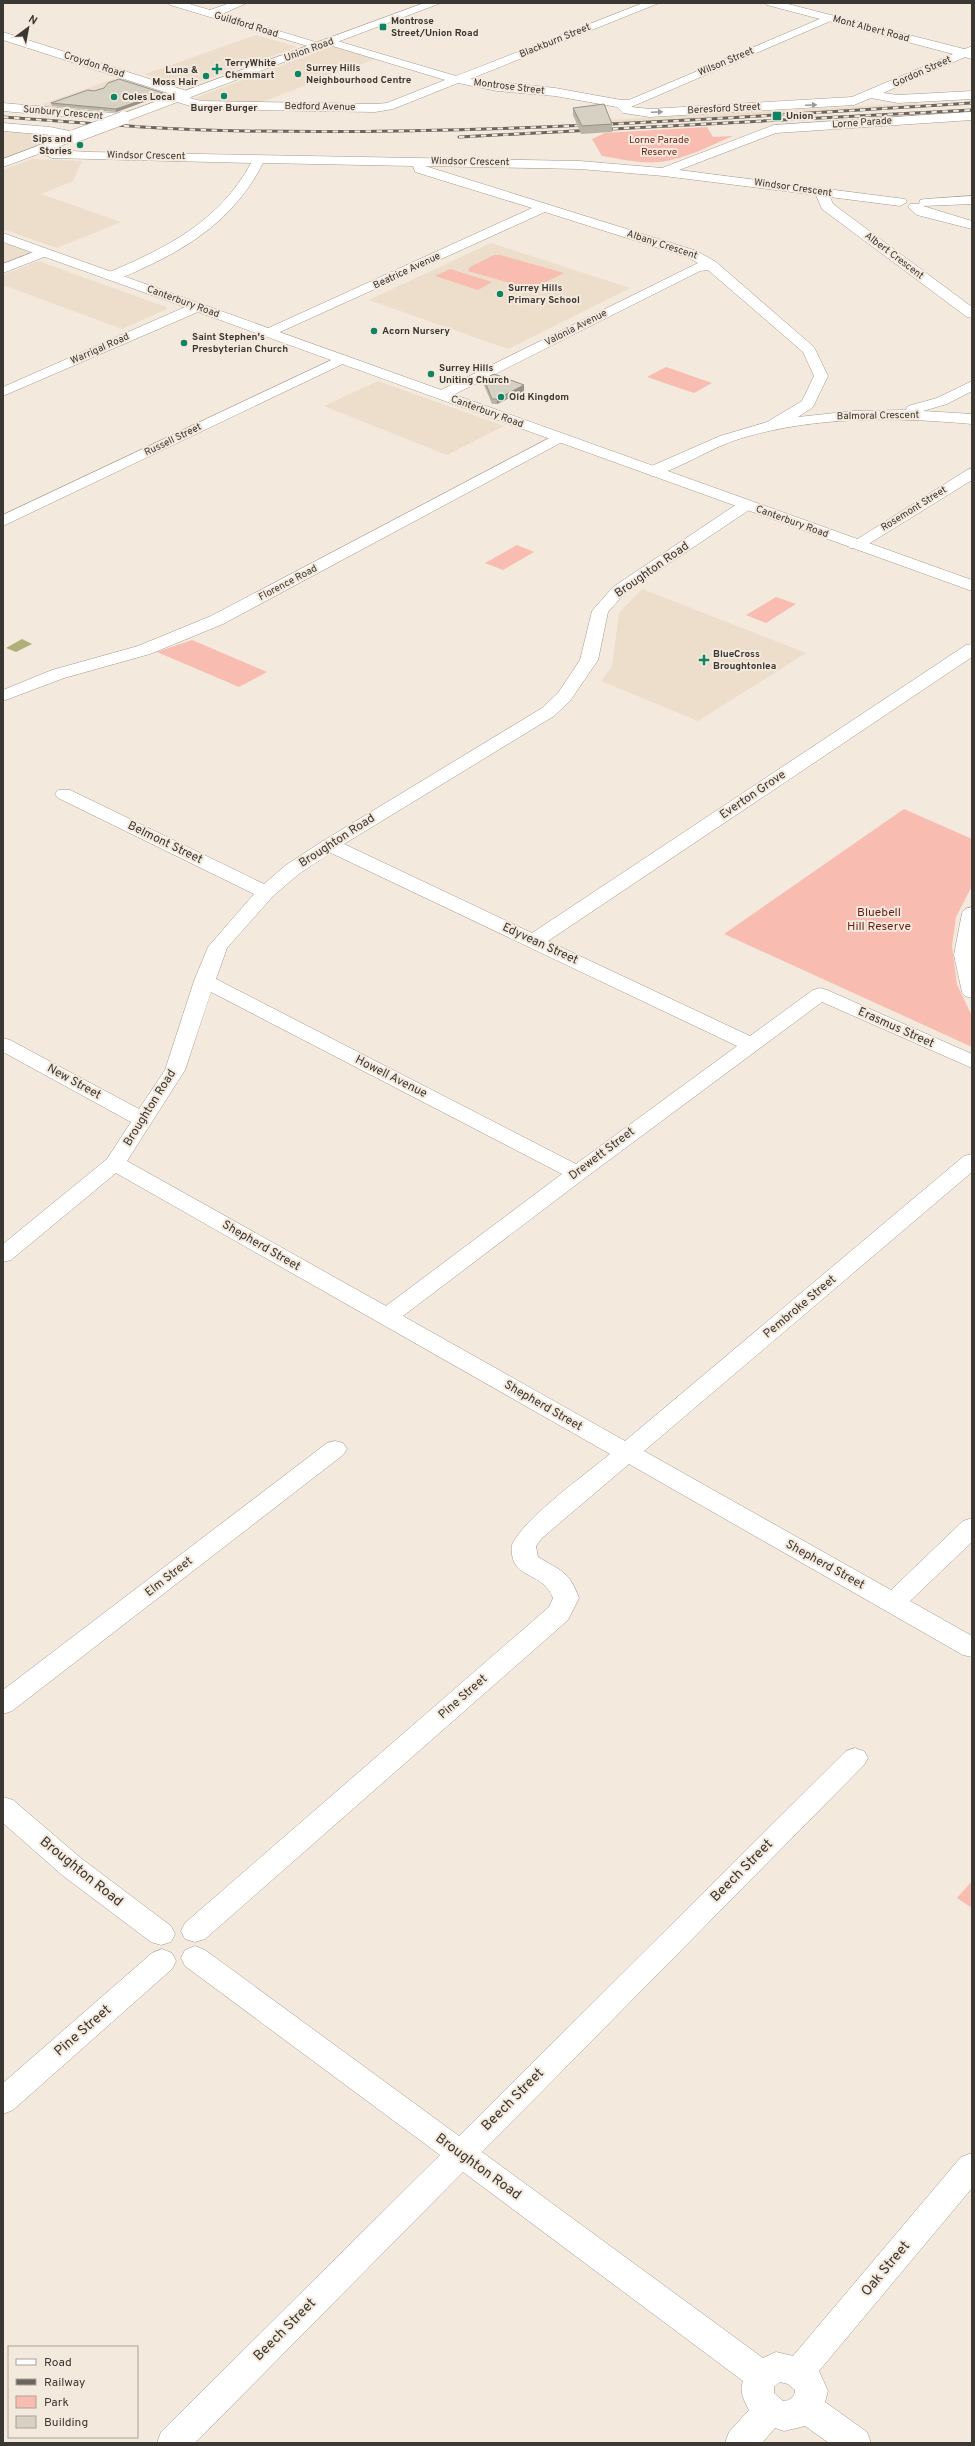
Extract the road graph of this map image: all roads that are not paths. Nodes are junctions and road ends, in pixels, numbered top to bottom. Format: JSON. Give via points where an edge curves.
{"nodes":[{"id":1,"x":174,"y":3,"type":"edge"},
{"id":2,"x":241,"y":3,"type":"edge"},
{"id":3,"x":435,"y":3,"type":"edge"},
{"id":4,"x":653,"y":3,"type":"edge"},
{"id":5,"x":771,"y":3,"type":"edge"},
{"id":6,"x":826,"y":5,"type":"dead end"},
{"id":7,"x":808,"y":13,"type":"junction"},
{"id":8,"x":210,"y":14,"type":"junction"},
{"id":9,"x":829,"y":18,"type":"junction"},
{"id":10,"x":3,"y":36,"type":"edge"},
{"id":11,"x":330,"y":42,"type":"junction"},
{"id":12,"x":318,"y":46,"type":"junction"},
{"id":13,"x":969,"y":53,"type":"edge"},
{"id":14,"x":458,"y":80,"type":"junction"},
{"id":15,"x":872,"y":94,"type":"junction"},
{"id":16,"x":972,"y":95,"type":"edge"},
{"id":17,"x":182,"y":96,"type":"junction"},
{"id":18,"x":622,"y":104,"type":"junction"},
{"id":19,"x":3,"y":107,"type":"edge"},
{"id":20,"x":972,"y":116,"type":"edge"},
{"id":21,"x":123,"y":118,"type":"junction"},
{"id":22,"x":3,"y":127,"type":"edge"},
{"id":23,"x":75,"y":136,"type":"junction"},
{"id":24,"x":39,"y":149,"type":"junction"},
{"id":25,"x":259,"y":158,"type":"junction"},
{"id":26,"x":418,"y":161,"type":"junction"},
{"id":27,"x":3,"y":163,"type":"edge"},
{"id":28,"x":664,"y":172,"type":"junction"},
{"id":29,"x":822,"y":193,"type":"junction"},
{"id":30,"x":972,"y":200,"type":"edge"},
{"id":31,"x":920,"y":205,"type":"junction"},
{"id":32,"x":544,"y":208,"type":"junction"},
{"id":33,"x":972,"y":225,"type":"edge"},
{"id":34,"x":3,"y":237,"type":"edge"},
{"id":35,"x":44,"y":252,"type":"junction"},
{"id":36,"x":711,"y":265,"type":"junction"},
{"id":37,"x":3,"y":269,"type":"edge"},
{"id":38,"x":112,"y":276,"type":"junction"},
{"id":39,"x":197,"y":307,"type":"junction"},
{"id":40,"x":972,"y":314,"type":"edge"},
{"id":41,"x":269,"y":333,"type":"junction"},
{"id":42,"x":342,"y":359,"type":"junction"},
{"id":43,"x":972,"y":385,"type":"edge"},
{"id":44,"x":3,"y":392,"type":"edge"},
{"id":45,"x":442,"y":395,"type":"junction"},
{"id":46,"x":942,"y":401,"type":"junction"},
{"id":47,"x":808,"y":404,"type":"junction"},
{"id":48,"x":898,"y":414,"type":"junction"},
{"id":49,"x":951,"y":417,"type":"junction"},
{"id":50,"x":828,"y":418,"type":"junction"},
{"id":51,"x":972,"y":419,"type":"edge"},
{"id":52,"x":770,"y":427,"type":"junction"},
{"id":53,"x":559,"y":438,"type":"junction"},
{"id":54,"x":652,"y":471,"type":"junction"},
{"id":55,"x":972,"y":473,"type":"edge"},
{"id":56,"x":746,"y":505,"type":"junction"},
{"id":57,"x":3,"y":521,"type":"edge"},
{"id":58,"x":856,"y":545,"type":"junction"},
{"id":59,"x":972,"y":586,"type":"edge"},
{"id":60,"x":972,"y":649,"type":"edge"},
{"id":61,"x":3,"y":696,"type":"edge"},
{"id":62,"x":64,"y":794,"type":"dead end"},
{"id":63,"x":330,"y":845,"type":"junction"},
{"id":64,"x":266,"y":892,"type":"junction"},
{"id":65,"x":972,"y":913,"type":"edge"},
{"id":66,"x":534,"y":941,"type":"junction"},
{"id":67,"x":204,"y":981,"type":"junction"},
{"id":68,"x":972,"y":992,"type":"edge"},
{"id":69,"x":820,"y":994,"type":"joint"},
{"id":70,"x":3,"y":1044,"type":"edge"},
{"id":71,"x":750,"y":1044,"type":"junction"},
{"id":72,"x":972,"y":1062,"type":"edge"},
{"id":73,"x":144,"y":1120,"type":"junction"},
{"id":74,"x":972,"y":1161,"type":"edge"},
{"id":75,"x":115,"y":1163,"type":"junction"},
{"id":76,"x":577,"y":1173,"type":"junction"},
{"id":77,"x":3,"y":1255,"type":"edge"},
{"id":78,"x":387,"y":1317,"type":"junction"},
{"id":79,"x":335,"y":1449,"type":"dead end"},
{"id":80,"x":627,"y":1454,"type":"junction"},
{"id":81,"x":972,"y":1526,"type":"edge"},
{"id":82,"x":893,"y":1603,"type":"junction"},
{"id":83,"x":972,"y":1648,"type":"edge"},
{"id":84,"x":3,"y":1704,"type":"edge"},
{"id":85,"x":855,"y":1758,"type":"dead end"},
{"id":86,"x":3,"y":1807,"type":"edge"},
{"id":87,"x":195,"y":1944,"type":"junction"},
{"id":88,"x":161,"y":1947,"type":"junction"},
{"id":89,"x":3,"y":2101,"type":"edge"},
{"id":90,"x":460,"y":2153,"type":"junction"},
{"id":91,"x":972,"y":2166,"type":"edge"},
{"id":92,"x":799,"y":2372,"type":"junction"},
{"id":93,"x":761,"y":2376,"type":"junction"},
{"id":94,"x":806,"y":2407,"type":"junction"},
{"id":95,"x":769,"y":2411,"type":"junction"},
{"id":96,"x":173,"y":2443,"type":"edge"},
{"id":97,"x":741,"y":2443,"type":"edge"},
{"id":98,"x":855,"y":2443,"type":"edge"}],
"edges":[{"from":1,"to":8,"type":"street","name":"Guildford Road"},
{"from":2,"to":8,"type":"street"},
{"from":3,"to":11,"type":"street","name":"Union Road"},
{"from":4,"to":14,"type":"street","name":"Blackburn Street"},
{"from":5,"to":7,"type":"street","name":"Mont Albert Road"},
{"from":6,"to":7,"type":"street"},
{"from":7,"to":9,"type":"street","name":"Mont Albert Road"},
{"from":8,"to":12,"type":"street","name":"Guildford Road"},
{"from":9,"to":13,"type":"street","name":"Mont Albert Road"},
{"from":9,"to":18,"type":"street","name":"Wilson Street","via":[[630,103]]},
{"from":10,"to":17,"type":"street","name":"Croydon Road"},
{"from":11,"to":12,"type":"street","name":"Union Road"},
{"from":11,"to":14,"type":"street","name":"Montrose Street"},
{"from":12,"to":17,"type":"street","name":"Union Road"},
{"from":13,"to":15,"type":"street","name":"Gordon Street"},
{"from":14,"to":17,"type":"street","name":"Bedford Avenue","via":[[396,104],[374,108],[200,105]]},
{"from":14,"to":18,"type":"street","name":"Montrose Street","via":[[497,87],[554,92]]},
{"from":15,"to":16,"type":"street","via":[[898,99]]},
{"from":18,"to":15,"type":"street","name":"Beresford Street","one_way":true,"via":[[627,110],[650,113],[854,102]]},
{"from":17,"to":21,"type":"street","name":"Union Road"},
{"from":19,"to":21,"type":"street","name":"Sunbury Crescent"},
{"from":20,"to":28,"type":"street","name":"Lorne Parade","via":[[774,128]]},
{"from":21,"to":23,"type":"street","name":"Union Road","bridge":true},
{"from":22,"to":23,"type":"street"},
{"from":23,"to":24,"type":"street","name":"Union Road"},
{"from":24,"to":25,"type":"street","name":"Windsor Crescent","via":[[52,154],[89,156]]},
{"from":24,"to":27,"type":"street","name":"Union Road"},
{"from":25,"to":26,"type":"street","name":"Windsor Crescent"},
{"from":25,"to":38,"type":"street","via":[[249,182],[233,202],[208,224],[165,252]]},
{"from":26,"to":28,"type":"street","name":"Windsor Crescent","via":[[580,165]]},
{"from":26,"to":32,"type":"street","name":"Albany Crescent","via":[[420,169]]},
{"from":28,"to":29,"type":"street","name":"Windsor Crescent"},
{"from":29,"to":31,"type":"street","name":"Windsor Crescent","via":[[900,202],[908,199]]},
{"from":29,"to":40,"type":"street","name":"Albert Crescent","via":[[827,206]]},
{"from":30,"to":31,"type":"street"},
{"from":31,"to":33,"type":"street","via":[[922,212]]},
{"from":32,"to":36,"type":"street","name":"Albany Crescent","via":[[692,254]]},
{"from":32,"to":41,"type":"street","name":"Beatrice Avenue"},
{"from":34,"to":35,"type":"street","name":"Canterbury Road"},
{"from":35,"to":37,"type":"street"},
{"from":35,"to":38,"type":"street","name":"Canterbury Road"},
{"from":36,"to":45,"type":"street","name":"Valonia Avenue","via":[[696,268]]},
{"from":36,"to":47,"type":"street","name":"Albany Crescent","via":[[809,350],[821,376]]},
{"from":38,"to":39,"type":"street","name":"Canterbury Road"},
{"from":39,"to":41,"type":"street","name":"Canterbury Road"},
{"from":39,"to":44,"type":"street","name":"Warrigal Road"},
{"from":41,"to":42,"type":"street","name":"Canterbury Road"},
{"from":42,"to":45,"type":"street","name":"Canterbury Road"},
{"from":42,"to":57,"type":"street","name":"Russell Street"},
{"from":43,"to":46,"type":"street"},
{"from":45,"to":53,"type":"street","name":"Canterbury Road"},
{"from":46,"to":48,"type":"street"},
{"from":46,"to":49,"type":"street"},
{"from":47,"to":50,"type":"street","name":"Balmoral Crescent"},
{"from":47,"to":52,"type":"street"},
{"from":48,"to":49,"type":"street","name":"Balmoral Crescent"},
{"from":48,"to":50,"type":"street","name":"Balmoral Crescent"},
{"from":49,"to":51,"type":"street","name":"Balmoral Crescent"},
{"from":50,"to":52,"type":"street","name":"Balmoral Crescent"},
{"from":52,"to":54,"type":"street","name":"Balmoral Crescent","via":[[736,435],[693,451]]},
{"from":53,"to":54,"type":"street","name":"Canterbury Road"},
{"from":53,"to":61,"type":"street","name":"Florence Road","via":[[217,620],[144,650],[58,674]]},
{"from":54,"to":56,"type":"street","name":"Canterbury Road"},
{"from":55,"to":58,"type":"street","name":"Rosemont Street"},
{"from":56,"to":58,"type":"street","name":"Canterbury Road"},
{"from":56,"to":63,"type":"street","name":"Broughton Road","via":[[619,590],[600,611],[589,660],[564,697],[548,712]]},
{"from":58,"to":59,"type":"street","name":"Canterbury Road"},
{"from":60,"to":66,"type":"street","name":"Everton Grove"},
{"from":62,"to":64,"type":"street","name":"Belmont Street"},
{"from":63,"to":64,"type":"street","name":"Broughton Road","via":[[293,869]]},
{"from":63,"to":66,"type":"street","name":"Edyvean Street"},
{"from":64,"to":67,"type":"street","name":"Broughton Road","via":[[218,947]]},
{"from":65,"to":68,"type":"street","via":[[964,955]]},
{"from":66,"to":71,"type":"street","name":"Edyvean Street"},
{"from":67,"to":73,"type":"street","name":"Broughton Road","via":[[175,1070]]},
{"from":67,"to":76,"type":"street","name":"Howell Avenue"},
{"from":69,"to":71,"type":"street","name":"Drewett Street"},
{"from":69,"to":72,"type":"street","name":"Erasmus Street"},
{"from":70,"to":73,"type":"street","name":"New Street"},
{"from":71,"to":76,"type":"street","name":"Drewett Street"},
{"from":73,"to":75,"type":"street","name":"Broughton Road"},
{"from":74,"to":80,"type":"street","name":"Pembroke Street"},
{"from":75,"to":77,"type":"street","name":"Broughton Road"},
{"from":75,"to":78,"type":"street","name":"Shepherd Street"},
{"from":76,"to":78,"type":"street","name":"Drewett Street"},
{"from":78,"to":80,"type":"street","name":"Shepherd Street"},
{"from":79,"to":84,"type":"street","name":"Elm Street"},
{"from":80,"to":82,"type":"street","name":"Shepherd Street"},
{"from":80,"to":87,"type":"street","name":"Pine Street","via":[[533,1532],[524,1546],[526,1561],[560,1582],[566,1598],[559,1613]]},
{"from":81,"to":82,"type":"street"},
{"from":82,"to":83,"type":"street","name":"Shepherd Street"},
{"from":85,"to":90,"type":"street","name":"Beech Street"},
{"from":86,"to":88,"type":"street","name":"Broughton Road"},
{"from":87,"to":88,"type":"street","via":[[175,1927]]},
{"from":87,"to":88,"type":"street","via":[[189,1962],[175,1965]]},
{"from":87,"to":90,"type":"street","name":"Broughton Road"},
{"from":88,"to":89,"type":"street","name":"Pine Street"},
{"from":90,"to":93,"type":"street","name":"Broughton Road"},
{"from":90,"to":96,"type":"street","name":"Beech Street"},
{"from":91,"to":92,"type":"street","name":"Oak Street"},
{"from":92,"to":93,"type":"street","via":[[791,2368],[776,2367]]},
{"from":92,"to":94,"type":"street","via":[[811,2392]]},
{"from":93,"to":95,"type":"street","via":[[758,2382],[758,2397]]},
{"from":94,"to":95,"type":"street","via":[[788,2416],[776,2415]]},
{"from":94,"to":98,"type":"street"},
{"from":95,"to":97,"type":"street"}]}
